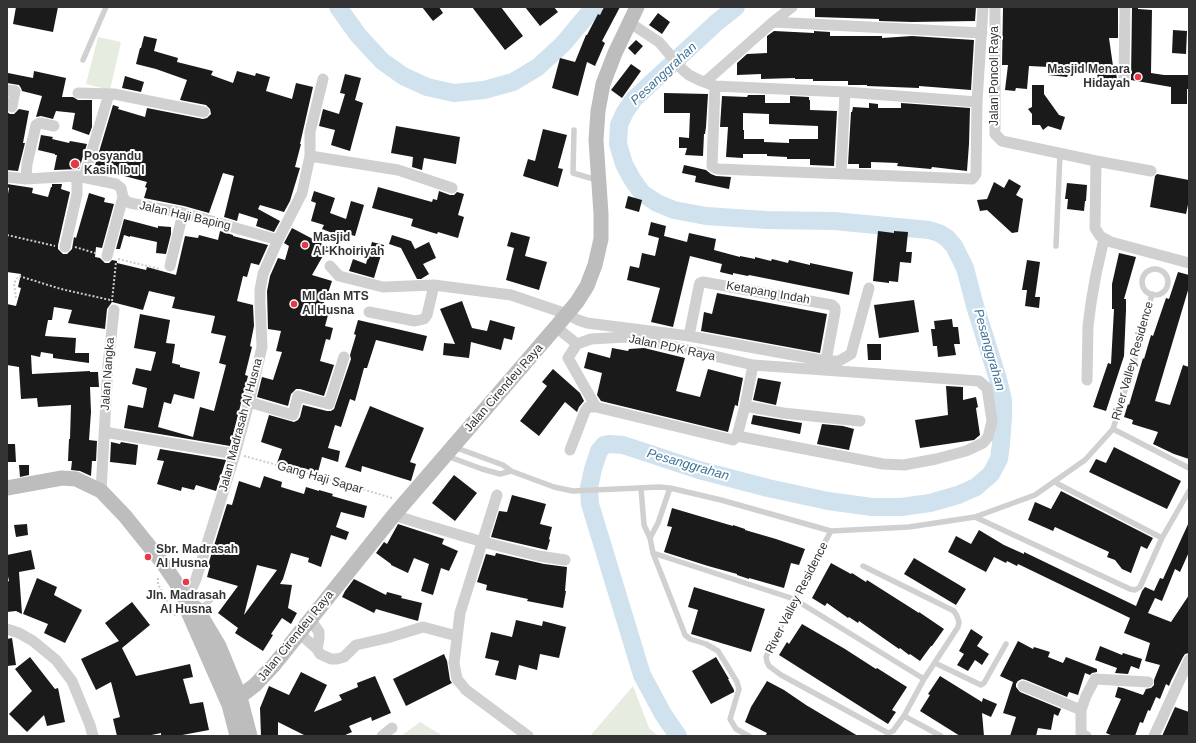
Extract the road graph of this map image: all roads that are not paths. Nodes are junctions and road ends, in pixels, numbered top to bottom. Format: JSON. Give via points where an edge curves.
{"nodes":[{"id":1,"x":106,"y":7,"type":"edge"},
{"id":2,"x":637,"y":7,"type":"edge"},
{"id":3,"x":792,"y":7,"type":"edge"},
{"id":4,"x":983,"y":7,"type":"edge"},
{"id":5,"x":996,"y":7,"type":"edge"},
{"id":6,"x":1125,"y":7,"type":"edge"},
{"id":7,"x":773,"y":22,"type":"junction"},
{"id":8,"x":630,"y":23,"type":"junction"},
{"id":9,"x":982,"y":32,"type":"junction"},
{"id":10,"x":84,"y":60,"type":"dead end"},
{"id":11,"x":1124,"y":78,"type":"dead end"},
{"id":12,"x":323,"y":79,"type":"dead end"},
{"id":13,"x":710,"y":84,"type":"junction"},
{"id":14,"x":7,"y":90,"type":"edge"},
{"id":15,"x":845,"y":92,"type":"junction"},
{"id":16,"x":78,"y":93,"type":"dead end"},
{"id":17,"x":108,"y":94,"type":"junction"},
{"id":18,"x":977,"y":102,"type":"junction"},
{"id":19,"x":12,"y":107,"type":"dead end"},
{"id":20,"x":204,"y":112,"type":"dead end"},
{"id":21,"x":54,"y":126,"type":"dead end"},
{"id":22,"x":574,"y":130,"type":"dead end"},
{"id":23,"x":1060,"y":154,"type":"junction"},
{"id":24,"x":310,"y":156,"type":"junction"},
{"id":25,"x":1096,"y":162,"type":"junction"},
{"id":26,"x":1151,"y":171,"type":"dead end"},
{"id":27,"x":841,"y":173,"type":"junction"},
{"id":28,"x":80,"y":177,"type":"junction"},
{"id":29,"x":26,"y":179,"type":"junction"},
{"id":30,"x":7,"y":180,"type":"edge"},
{"id":31,"x":600,"y":180,"type":"junction"},
{"id":32,"x":452,"y":188,"type":"dead end"},
{"id":33,"x":123,"y":197,"type":"junction"},
{"id":34,"x":183,"y":214,"type":"junction"},
{"id":35,"x":1104,"y":239,"type":"junction"},
{"id":36,"x":278,"y":240,"type":"junction"},
{"id":37,"x":1056,"y":246,"type":"dead end"},
{"id":38,"x":65,"y":247,"type":"road end"},
{"id":39,"x":112,"y":257,"type":"road end"},
{"id":40,"x":1189,"y":263,"type":"edge"},
{"id":41,"x":170,"y":266,"type":"road end"},
{"id":42,"x":330,"y":266,"type":"dead end"},
{"id":43,"x":434,"y":285,"type":"junction"},
{"id":44,"x":869,"y":288,"type":"dead end"},
{"id":45,"x":1152,"y":294,"type":"junction"},
{"id":46,"x":112,"y":305,"type":"road end"},
{"id":47,"x":369,"y":312,"type":"dead end"},
{"id":48,"x":567,"y":314,"type":"junction"},
{"id":49,"x":556,"y":327,"type":"junction"},
{"id":50,"x":689,"y":336,"type":"junction"},
{"id":51,"x":577,"y":344,"type":"junction"},
{"id":52,"x":344,"y":357,"type":"dead end"},
{"id":53,"x":826,"y":361,"type":"junction"},
{"id":54,"x":753,"y":365,"type":"junction"},
{"id":55,"x":1087,"y":380,"type":"dead end"},
{"id":56,"x":249,"y":402,"type":"junction"},
{"id":57,"x":745,"y":406,"type":"junction"},
{"id":58,"x":596,"y":407,"type":"junction"},
{"id":59,"x":860,"y":421,"type":"dead end"},
{"id":60,"x":1113,"y":429,"type":"junction"},
{"id":61,"x":104,"y":432,"type":"junction"},
{"id":62,"x":737,"y":436,"type":"junction"},
{"id":63,"x":570,"y":450,"type":"dead end"},
{"id":64,"x":450,"y":451,"type":"junction"},
{"id":65,"x":235,"y":454,"type":"junction"},
{"id":66,"x":1189,"y":468,"type":"edge"},
{"id":67,"x":511,"y":471,"type":"junction"},
{"id":68,"x":1055,"y":481,"type":"junction"},
{"id":69,"x":7,"y":488,"type":"edge"},
{"id":70,"x":641,"y":488,"type":"junction"},
{"id":71,"x":670,"y":488,"type":"junction"},
{"id":72,"x":101,"y":491,"type":"junction"},
{"id":73,"x":1189,"y":491,"type":"edge"},
{"id":74,"x":497,"y":495,"type":"dead end"},
{"id":75,"x":394,"y":514,"type":"junction"},
{"id":76,"x":975,"y":517,"type":"junction"},
{"id":77,"x":831,"y":531,"type":"junction"},
{"id":78,"x":650,"y":538,"type":"junction"},
{"id":79,"x":1162,"y":538,"type":"junction"},
{"id":80,"x":482,"y":542,"type":"junction"},
{"id":81,"x":653,"y":553,"type":"junction"},
{"id":82,"x":565,"y":560,"type":"dead end"},
{"id":83,"x":863,"y":566,"type":"dead end"},
{"id":84,"x":221,"y":591,"type":"dead end"},
{"id":85,"x":794,"y":599,"type":"junction"},
{"id":86,"x":191,"y":608,"type":"junction"},
{"id":87,"x":310,"y":619,"type":"junction"},
{"id":88,"x":7,"y":629,"type":"edge"},
{"id":89,"x":299,"y":633,"type":"junction"},
{"id":90,"x":457,"y":636,"type":"junction"},
{"id":91,"x":1006,"y":644,"type":"dead end"},
{"id":92,"x":317,"y":648,"type":"junction"},
{"id":93,"x":1189,"y":660,"type":"edge"},
{"id":94,"x":936,"y":663,"type":"junction"},
{"id":95,"x":924,"y":679,"type":"junction"},
{"id":96,"x":1148,"y":682,"type":"dead end"},
{"id":97,"x":1023,"y":686,"type":"dead end"},
{"id":98,"x":235,"y":701,"type":"junction"},
{"id":99,"x":1081,"y":710,"type":"junction"},
{"id":100,"x":904,"y":716,"type":"junction"},
{"id":101,"x":392,"y":728,"type":"dead end"},
{"id":102,"x":93,"y":736,"type":"edge"},
{"id":103,"x":237,"y":736,"type":"edge"},
{"id":104,"x":250,"y":736,"type":"edge"},
{"id":105,"x":382,"y":736,"type":"edge"},
{"id":106,"x":528,"y":736,"type":"edge"},
{"id":107,"x":749,"y":736,"type":"edge"},
{"id":108,"x":941,"y":736,"type":"edge"},
{"id":109,"x":1086,"y":736,"type":"edge"},
{"id":110,"x":1154,"y":736,"type":"edge"}],
"edges":[{"from":1,"to":10,"type":"lane"},
{"from":2,"to":8,"type":"main road","name":"Jalan Cirendeu Raya"},
{"from":3,"to":7,"type":"street"},
{"from":4,"to":9,"type":"street"},
{"from":5,"to":23,"type":"street","name":"Jalan Poncol Raya","via":[[996,134],[1002,141]]},
{"from":6,"to":11,"type":"street"},
{"from":7,"to":9,"type":"street"},
{"from":7,"to":13,"type":"street"},
{"from":8,"to":13,"type":"street","via":[[659,42],[689,75]]},
{"from":8,"to":31,"type":"main road","name":"Jalan Cirendeu Raya","via":[[603,84],[596,140]]},
{"from":9,"to":18,"type":"street"},
{"from":12,"to":24,"type":"street","name":"Jalan Madrasah Al Husna","via":[[310,132]]},
{"from":13,"to":15,"type":"street"},
{"from":13,"to":27,"type":"street","via":[[714,168]]},
{"from":14,"to":19,"type":"street","via":[[15,91]]},
{"from":15,"to":18,"type":"street"},
{"from":15,"to":27,"type":"street"},
{"from":16,"to":17,"type":"street"},
{"from":17,"to":20,"type":"street"},
{"from":17,"to":28,"type":"street"},
{"from":18,"to":27,"type":"street","via":[[976,174],[972,179]]},
{"from":21,"to":29,"type":"street","via":[[40,123],[36,125]]},
{"from":22,"to":31,"type":"lane","via":[[573,173]]},
{"from":23,"to":25,"type":"street","name":"Jalan Poncol Raya"},
{"from":23,"to":37,"type":"lane"},
{"from":24,"to":32,"type":"street","via":[[398,170]]},
{"from":24,"to":36,"type":"street","name":"Jalan Madrasah Al Husna","via":[[302,193]]},
{"from":25,"to":26,"type":"street","name":"Jalan Poncol Raya"},
{"from":25,"to":35,"type":"street","via":[[1095,228]]},
{"from":28,"to":29,"type":"street","name":"Jalan Haji Baping"},
{"from":28,"to":33,"type":"street","name":"Jalan Haji Baping","via":[[116,184],[121,188]]},
{"from":28,"to":38,"type":"street"},
{"from":29,"to":30,"type":"street","name":"Jalan Haji Baping"},
{"from":31,"to":48,"type":"main road","name":"Jalan Cirendeu Raya","via":[[601,239],[595,265],[587,286]]},
{"from":33,"to":34,"type":"street","name":"Jalan Haji Baping","via":[[130,203]]},
{"from":33,"to":39,"type":"street"},
{"from":34,"to":36,"type":"street","name":"Jalan Haji Baping"},
{"from":34,"to":41,"type":"street"},
{"from":35,"to":40,"type":"street"},
{"from":35,"to":55,"type":"street","via":[[1088,326]]},
{"from":36,"to":56,"type":"street","name":"Jalan Madrasah Al Husna","via":[[263,274],[260,290],[262,347]]},
{"from":42,"to":43,"type":"street","via":[[339,276],[384,287]]},
{"from":43,"to":47,"type":"street","via":[[424,319],[415,321]]},
{"from":43,"to":48,"type":"street","via":[[511,296]]},
{"from":44,"to":53,"type":"street","via":[[851,354],[839,361]]},
{"from":45,"to":45,"type":"lane","name":"River Valley Residence","via":[[1143,287],[1143,276],[1147,272],[1158,270],[1163,272],[1168,282],[1163,292]]},
{"from":45,"to":60,"type":"lane","name":"River Valley Residence"},
{"from":46,"to":61,"type":"street","name":"Jalan Nangka"},
{"from":48,"to":49,"type":"main road","name":"Jalan Cirendeu Raya"},
{"from":48,"to":50,"type":"street","via":[[587,323]]},
{"from":49,"to":51,"type":"street"},
{"from":49,"to":64,"type":"main road","name":"Jalan Cirendeu Raya"},
{"from":50,"to":53,"type":"street"},
{"from":50,"to":53,"type":"street","name":"Ketapang Indah","via":[[699,286],[703,282],[832,305],[835,312]]},
{"from":51,"to":54,"type":"street","name":"Jalan PDK Raya","via":[[591,339],[626,337]]},
{"from":51,"to":58,"type":"street","via":[[568,358]]},
{"from":52,"to":56,"type":"street","via":[[329,404],[298,396],[293,415]]},
{"from":54,"to":57,"type":"street"},
{"from":54,"to":62,"type":"street","name":"Jalan PDK Raya","via":[[979,381],[987,388],[992,421],[988,437],[983,443],[966,451],[904,465],[883,464]]},
{"from":56,"to":65,"type":"street","name":"Jalan Madrasah Al Husna"},
{"from":57,"to":59,"type":"street"},
{"from":57,"to":62,"type":"street"},
{"from":58,"to":62,"type":"street","via":[[733,440]]},
{"from":58,"to":63,"type":"street","via":[[588,407],[585,411]]},
{"from":60,"to":66,"type":"lane"},
{"from":60,"to":68,"type":"lane","name":"River Valley Residence","via":[[1085,460]]},
{"from":61,"to":65,"type":"street"},
{"from":61,"to":72,"type":"street","name":"Jalan Nangka"},
{"from":64,"to":67,"type":"lane","via":[[503,465]]},
{"from":64,"to":67,"type":"lane","via":[[482,469],[500,474]]},
{"from":64,"to":75,"type":"main road","name":"Jalan Cirendeu Raya"},
{"from":65,"to":86,"type":"street","name":"Jalan Madrasah Al Husna","via":[[196,579]]},
{"from":67,"to":70,"type":"lane","name":"River Valley Residence","via":[[573,491]]},
{"from":68,"to":76,"type":"lane","name":"River Valley Residence","via":[[1035,495]]},
{"from":68,"to":79,"type":"lane"},
{"from":69,"to":72,"type":"main road","via":[[62,478],[76,479]]},
{"from":70,"to":71,"type":"lane","name":"River Valley Residence"},
{"from":70,"to":78,"type":"lane","via":[[644,525]]},
{"from":71,"to":77,"type":"lane","name":"River Valley Residence"},
{"from":71,"to":78,"type":"lane"},
{"from":72,"to":86,"type":"main road","via":[[150,546]]},
{"from":73,"to":79,"type":"lane"},
{"from":74,"to":80,"type":"street"},
{"from":75,"to":80,"type":"street"},
{"from":75,"to":87,"type":"main road","name":"Jalan Cirendeu Raya"},
{"from":76,"to":77,"type":"lane","name":"River Valley Residence","via":[[909,527]]},
{"from":76,"to":79,"type":"lane","via":[[1135,590],[1140,587]]},
{"from":77,"to":85,"type":"lane","name":"River Valley Residence"},
{"from":78,"to":81,"type":"lane"},
{"from":80,"to":82,"type":"street"},
{"from":80,"to":90,"type":"street","via":[[460,613]]},
{"from":81,"to":85,"type":"lane"},
{"from":81,"to":107,"type":"lane","via":[[685,635],[718,651],[737,682],[739,689],[730,719],[736,729]]},
{"from":83,"to":94,"type":"lane","name":"River Valley Residence","via":[[954,611],[958,627]]},
{"from":84,"to":86,"type":"lane","via":[[205,605]]},
{"from":85,"to":95,"type":"lane"},
{"from":85,"to":100,"type":"lane","name":"River Valley Residence","via":[[766,656],[769,666],[884,732],[891,732]]},
{"from":86,"to":98,"type":"main road"},
{"from":87,"to":89,"type":"main road","name":"Jalan Cirendeu Raya"},
{"from":87,"to":92,"type":"street","via":[[319,632]]},
{"from":88,"to":102,"type":"street","via":[[33,641],[56,660],[72,681]]},
{"from":89,"to":92,"type":"street"},
{"from":89,"to":98,"type":"main road","name":"Jalan Cirendeu Raya","via":[[273,666]]},
{"from":90,"to":92,"type":"street","via":[[423,627],[356,645],[344,657],[337,659],[325,657]]},
{"from":90,"to":106,"type":"street","via":[[454,663],[457,679],[466,690]]},
{"from":91,"to":94,"type":"lane","via":[[984,683],[980,685]]},
{"from":93,"to":110,"type":"street"},
{"from":94,"to":95,"type":"lane","name":"River Valley Residence"},
{"from":95,"to":100,"type":"lane","name":"River Valley Residence"},
{"from":96,"to":99,"type":"street","via":[[1095,679]]},
{"from":97,"to":99,"type":"street"},
{"from":98,"to":103,"type":"main road"},
{"from":98,"to":104,"type":"main road"},
{"from":99,"to":109,"type":"street","via":[[1081,734]]},
{"from":100,"to":108,"type":"lane"},
{"from":101,"to":105,"type":"street"}]}
